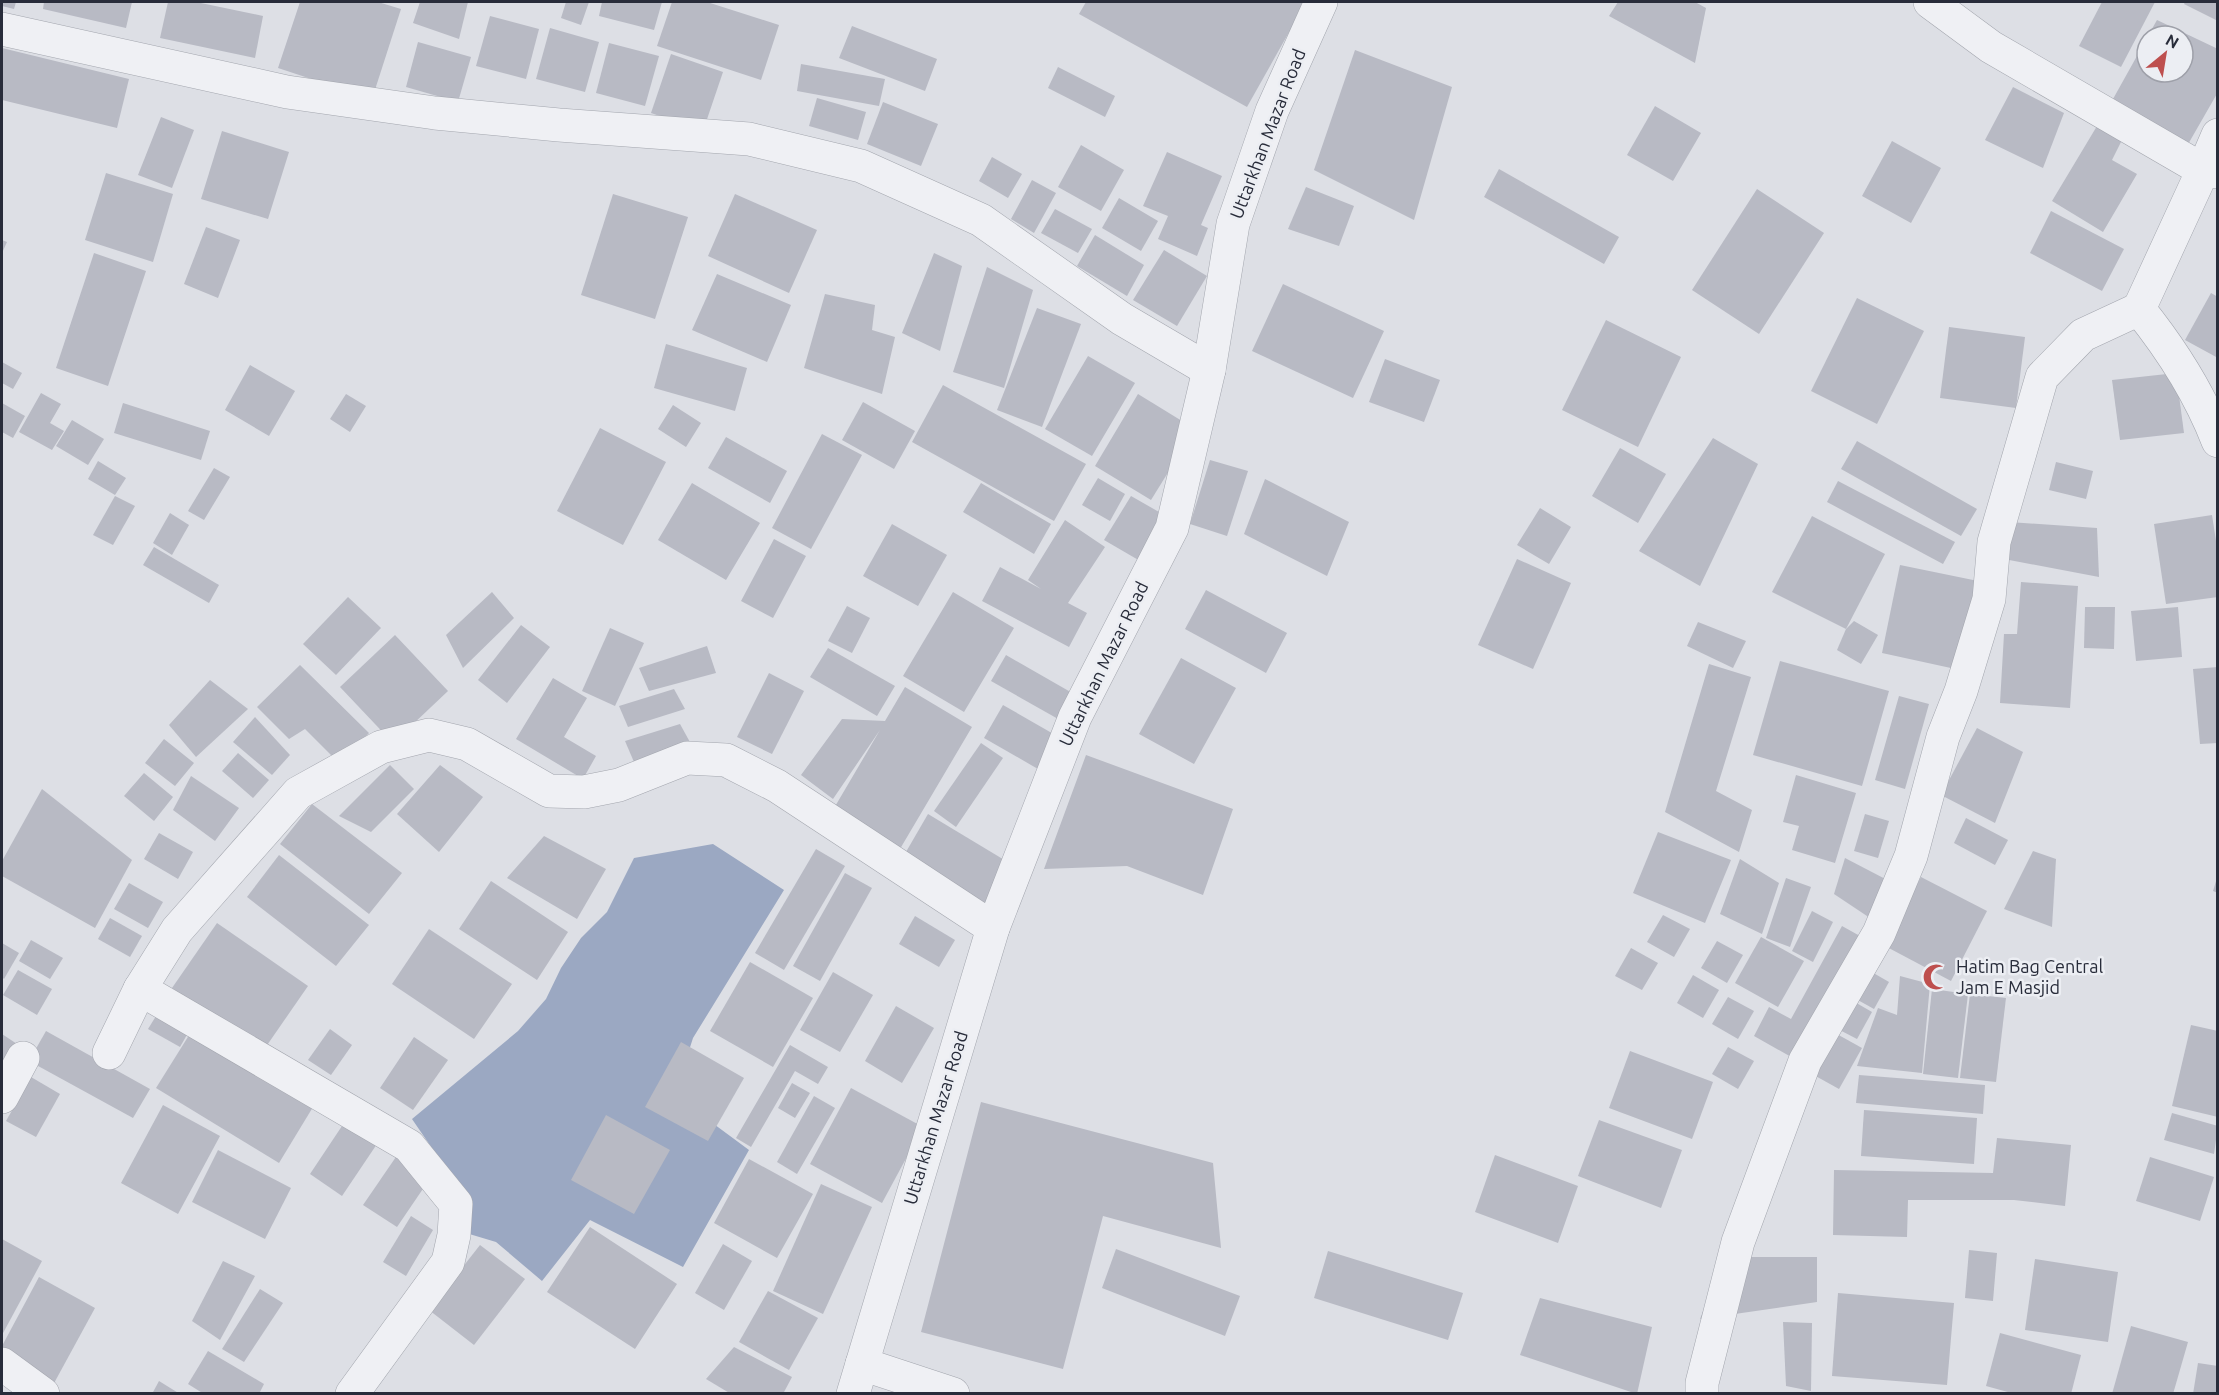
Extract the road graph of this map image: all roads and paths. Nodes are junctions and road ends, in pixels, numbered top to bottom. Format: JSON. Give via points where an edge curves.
{"nodes":[{"id":1,"x":1322,"y":2,"type":"edge"},
{"id":2,"x":1930,"y":2,"type":"edge"},
{"id":3,"x":2,"y":29,"type":"edge"},
{"id":4,"x":2217,"y":135,"type":"edge"},
{"id":5,"x":2210,"y":171,"type":"edge"},
{"id":6,"x":2139,"y":309,"type":"junction"},
{"id":7,"x":1209,"y":370,"type":"junction"},
{"id":8,"x":2217,"y":441,"type":"edge"},
{"id":9,"x":993,"y":928,"type":"junction"},
{"id":10,"x":140,"y":989,"type":"junction"},
{"id":11,"x":109,"y":1053,"type":"dead end"},
{"id":12,"x":23,"y":1058,"type":"dead end"},
{"id":13,"x":2,"y":1097,"type":"edge"},
{"id":14,"x":2,"y":1364,"type":"edge"},
{"id":15,"x":857,"y":1379,"type":"edge"},
{"id":16,"x":43,"y":1394,"type":"edge"},
{"id":17,"x":352,"y":1394,"type":"edge"},
{"id":18,"x":953,"y":1394,"type":"edge"},
{"id":19,"x":1702,"y":1394,"type":"edge"}],
"edges":[{"from":1,"to":7,"type":"street","name":"Uttarkhan Mazar Road","via":[[1272,111],[1233,224]]},
{"from":2,"to":5,"type":"street","via":[[1991,47]]},
{"from":3,"to":7,"type":"street","via":[[287,92],[435,114],[749,139],[861,166],[981,220],[1122,319]]},
{"from":4,"to":5,"type":"street"},
{"from":5,"to":6,"type":"street"},
{"from":6,"to":8,"type":"street","via":[[2171,348],[2207,413]]},
{"from":6,"to":19,"type":"street","via":[[2082,335],[2042,377],[1994,542],[1989,599],[1943,737],[1911,856],[1879,933],[1805,1061],[1738,1242]]},
{"from":7,"to":9,"type":"street","name":"Uttarkhan Mazar Road","via":[[1172,528],[1075,717]]},
{"from":9,"to":10,"type":"street","via":[[777,786],[726,759],[687,758],[619,785],[584,792],[549,791],[467,744],[429,735],[381,747],[298,793],[177,930]]},
{"from":9,"to":15,"type":"street","name":"Uttarkhan Mazar Road"},
{"from":10,"to":11,"type":"street"},
{"from":10,"to":17,"type":"street","via":[[409,1146],[456,1204],[448,1262]]},
{"from":12,"to":13,"type":"street"},
{"from":14,"to":16,"type":"street"},
{"from":15,"to":18,"type":"street"}]}
